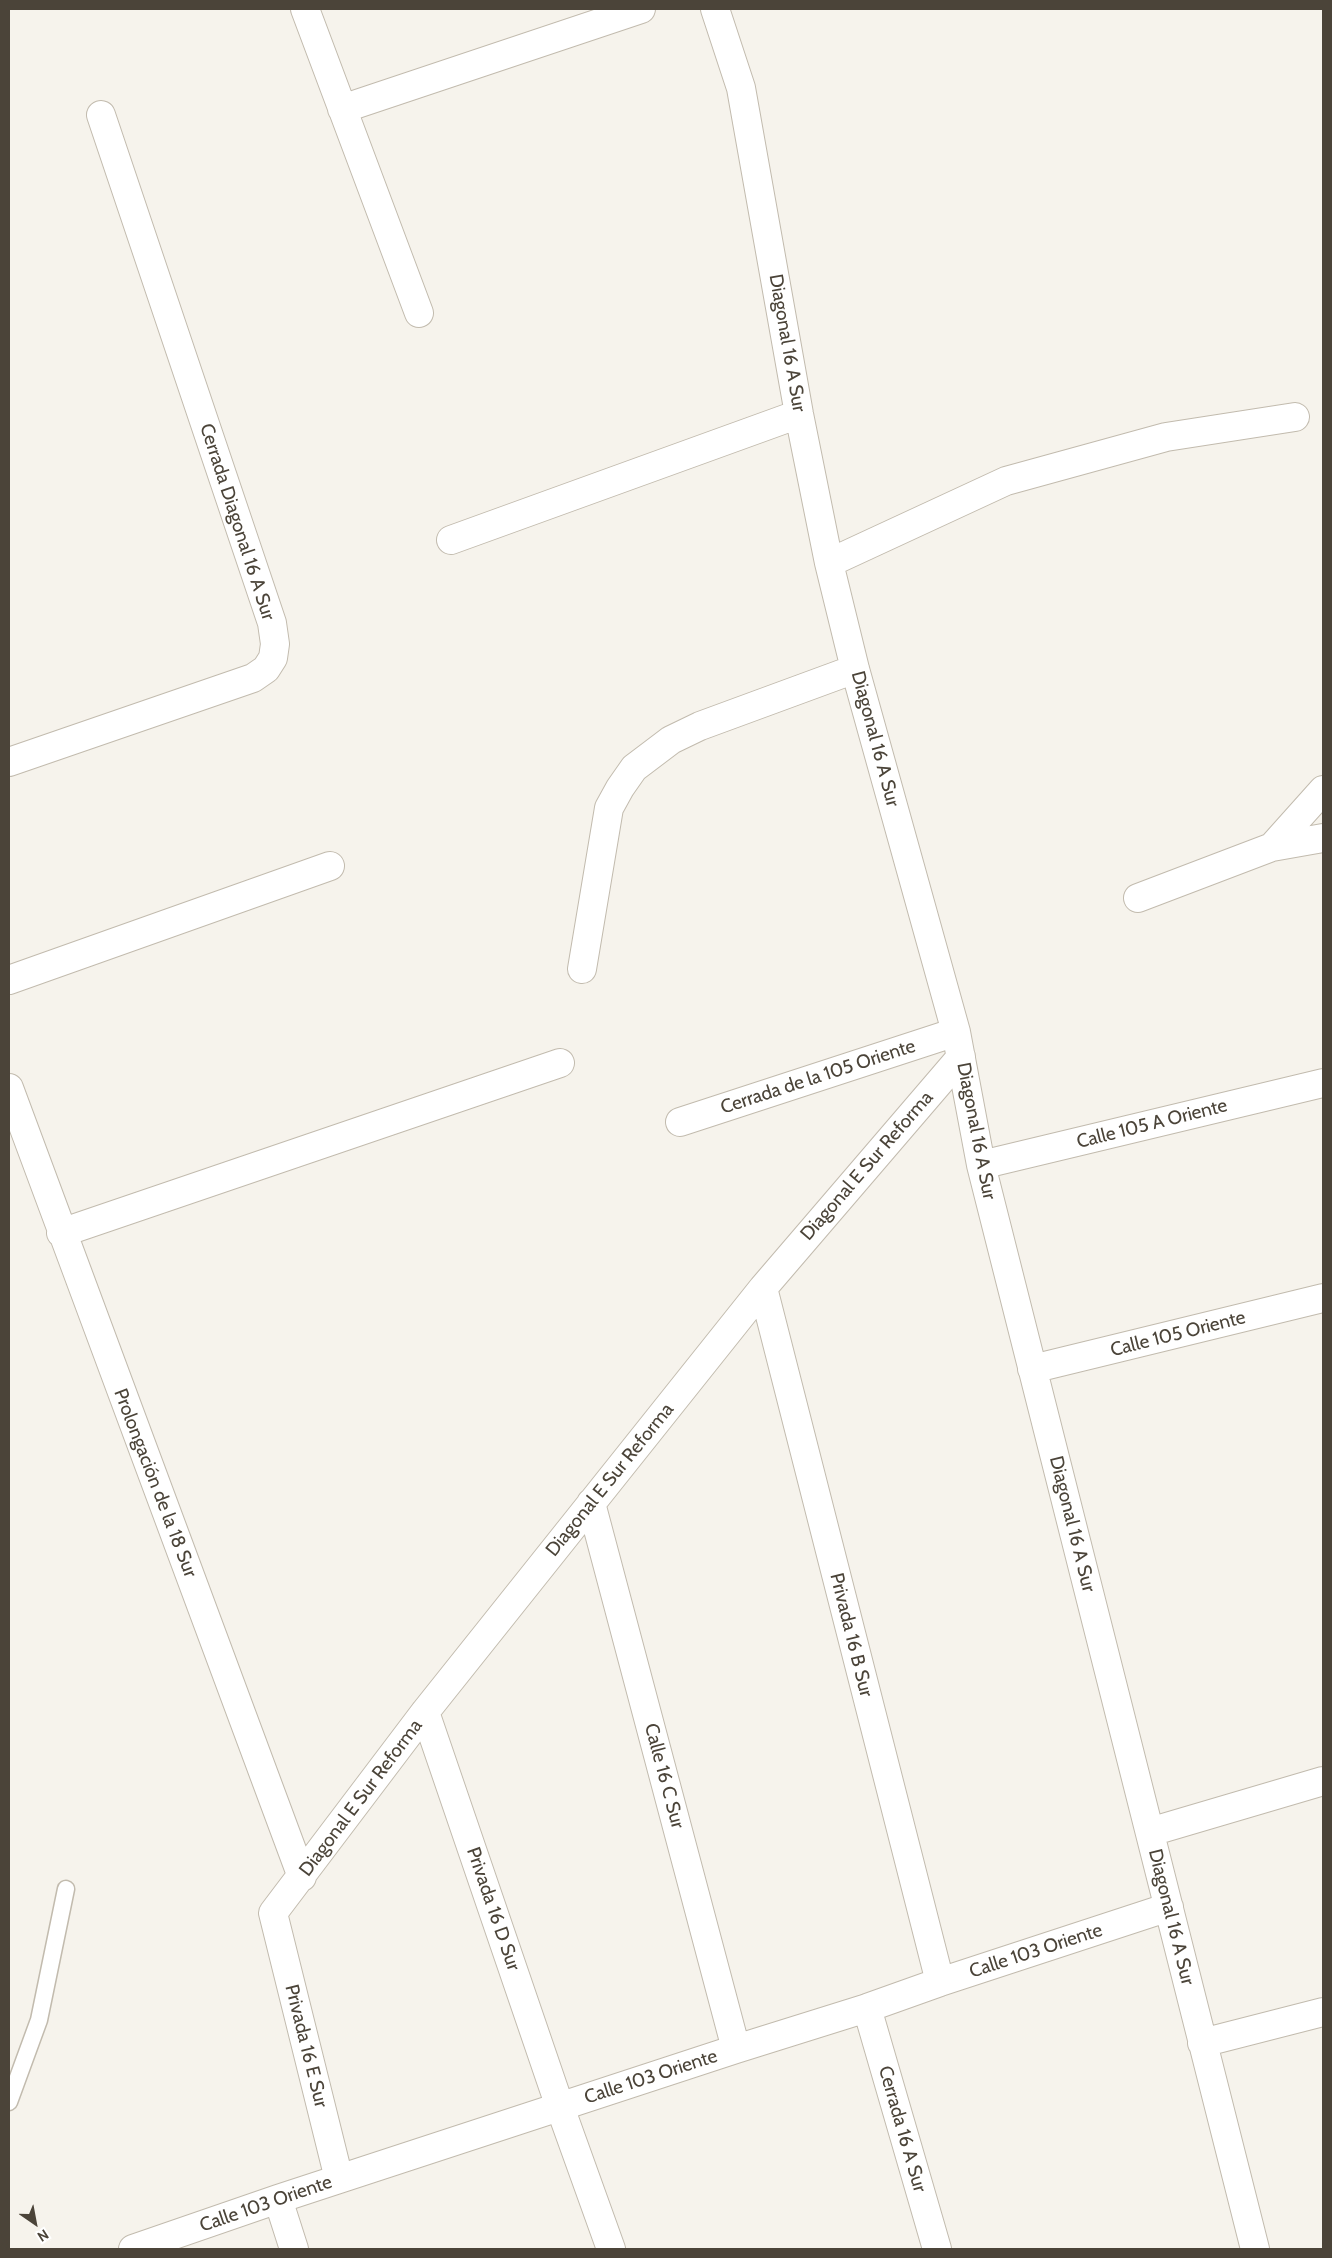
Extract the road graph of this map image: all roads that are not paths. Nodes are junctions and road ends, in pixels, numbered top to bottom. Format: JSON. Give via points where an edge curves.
{"nodes":[{"id":1,"x":305,"y":9,"type":"edge"},
{"id":2,"x":641,"y":9,"type":"edge"},
{"id":3,"x":714,"y":9,"type":"edge"},
{"id":4,"x":342,"y":109,"type":"junction"},
{"id":5,"x":101,"y":115,"type":"dead end"},
{"id":6,"x":419,"y":313,"type":"dead end"},
{"id":7,"x":799,"y":414,"type":"junction"},
{"id":8,"x":1294,"y":416,"type":"dead end"},
{"id":9,"x":452,"y":540,"type":"dead end"},
{"id":10,"x":829,"y":563,"type":"junction"},
{"id":11,"x":855,"y":669,"type":"junction"},
{"id":12,"x":9,"y":762,"type":"edge"},
{"id":13,"x":1323,"y":790,"type":"edge"},
{"id":14,"x":1323,"y":838,"type":"edge"},
{"id":15,"x":1272,"y":847,"type":"junction"},
{"id":16,"x":330,"y":866,"type":"dead end"},
{"id":17,"x":1138,"y":898,"type":"dead end"},
{"id":18,"x":582,"y":968,"type":"dead end"},
{"id":19,"x":9,"y":980,"type":"edge"},
{"id":20,"x":959,"y":1044,"type":"junction"},
{"id":21,"x":560,"y":1063,"type":"dead end"},
{"id":22,"x":1323,"y":1083,"type":"edge"},
{"id":23,"x":9,"y":1088,"type":"edge"},
{"id":24,"x":680,"y":1122,"type":"dead end"},
{"id":25,"x":981,"y":1165,"type":"junction"},
{"id":26,"x":61,"y":1233,"type":"junction"},
{"id":27,"x":763,"y":1288,"type":"junction"},
{"id":28,"x":1323,"y":1298,"type":"edge"},
{"id":29,"x":1032,"y":1369,"type":"junction"},
{"id":30,"x":591,"y":1503,"type":"junction"},
{"id":31,"x":425,"y":1712,"type":"junction"},
{"id":32,"x":1323,"y":1781,"type":"edge"},
{"id":33,"x":1150,"y":1832,"type":"junction"},
{"id":34,"x":302,"y":1877,"type":"junction"},
{"id":35,"x":66,"y":1889,"type":"dead end"},
{"id":36,"x":1169,"y":1908,"type":"junction"},
{"id":37,"x":273,"y":1913,"type":"joint"},
{"id":38,"x":940,"y":1982,"type":"junction"},
{"id":39,"x":867,"y":2008,"type":"junction"},
{"id":40,"x":1323,"y":2012,"type":"edge"},
{"id":41,"x":1202,"y":2043,"type":"junction"},
{"id":42,"x":736,"y":2049,"type":"junction"},
{"id":43,"x":9,"y":2102,"type":"edge"},
{"id":44,"x":560,"y":2107,"type":"junction"},
{"id":45,"x":339,"y":2179,"type":"junction"},
{"id":46,"x":278,"y":2199,"type":"junction"},
{"id":47,"x":133,"y":2249,"type":"edge"},
{"id":48,"x":294,"y":2249,"type":"edge"},
{"id":49,"x":611,"y":2249,"type":"edge"},
{"id":50,"x":936,"y":2249,"type":"edge"},
{"id":51,"x":1255,"y":2249,"type":"edge"}],
"edges":[{"from":1,"to":4,"type":"street"},
{"from":2,"to":4,"type":"street"},
{"from":3,"to":7,"type":"street","name":"Diagonal 16 A Sur","via":[[741,88]]},
{"from":4,"to":6,"type":"street"},
{"from":5,"to":12,"type":"street","name":"Cerrada Diagonal 16 A Sur","via":[[269,614],[276,644],[266,670],[253,678]]},
{"from":7,"to":9,"type":"street"},
{"from":7,"to":10,"type":"street","name":"Diagonal 16 A Sur"},
{"from":8,"to":10,"type":"street","via":[[1166,437],[1006,481]]},
{"from":10,"to":11,"type":"street","name":"Diagonal 16 A Sur"},
{"from":11,"to":18,"type":"street","via":[[700,726],[671,740],[634,768],[609,808]]},
{"from":11,"to":20,"type":"street","name":"Diagonal 16 A Sur"},
{"from":13,"to":15,"type":"street"},
{"from":14,"to":15,"type":"street"},
{"from":15,"to":17,"type":"street"},
{"from":16,"to":19,"type":"street"},
{"from":20,"to":24,"type":"street","name":"Cerrada de la 105 Oriente"},
{"from":20,"to":25,"type":"street","name":"Diagonal 16 A Sur"},
{"from":20,"to":27,"type":"street","name":"Diagonal E Sur Reforma"},
{"from":21,"to":26,"type":"street"},
{"from":22,"to":25,"type":"street","name":"Calle 105 A Oriente"},
{"from":23,"to":26,"type":"street","name":"Prolongación de la 18 Sur"},
{"from":25,"to":29,"type":"street","name":"Diagonal 16 A Sur"},
{"from":26,"to":34,"type":"street","name":"Prolongación de la 18 Sur"},
{"from":27,"to":30,"type":"street","name":"Diagonal E Sur Reforma"},
{"from":27,"to":38,"type":"street","name":"Privada 16 B Sur"},
{"from":28,"to":29,"type":"street","name":"Calle 105 Oriente"},
{"from":29,"to":33,"type":"street","name":"Diagonal 16 A Sur"},
{"from":30,"to":31,"type":"street","name":"Diagonal E Sur Reforma"},
{"from":30,"to":42,"type":"street","name":"Calle 16 C Sur"},
{"from":31,"to":34,"type":"street","name":"Diagonal E Sur Reforma"},
{"from":31,"to":44,"type":"street","name":"Privada 16 D Sur"},
{"from":32,"to":33,"type":"street"},
{"from":33,"to":36,"type":"street","name":"Diagonal 16 A Sur"},
{"from":34,"to":37,"type":"street","name":"Diagonal E Sur Reforma"},
{"from":35,"to":43,"type":"lane","via":[[39,2020]]},
{"from":36,"to":38,"type":"street","name":"Calle 103 Oriente"},
{"from":36,"to":41,"type":"street","name":"Diagonal 16 A Sur"},
{"from":37,"to":45,"type":"street","name":"Privada 16 E Sur"},
{"from":38,"to":39,"type":"street","name":"Calle 103 Oriente"},
{"from":39,"to":42,"type":"street","name":"Calle 103 Oriente"},
{"from":39,"to":50,"type":"street","name":"Cerrada 16 A Sur"},
{"from":40,"to":41,"type":"street"},
{"from":41,"to":51,"type":"street","name":"Diagonal 16 A Sur"},
{"from":42,"to":44,"type":"street","name":"Calle 103 Oriente"},
{"from":44,"to":45,"type":"street","name":"Calle 103 Oriente"},
{"from":44,"to":49,"type":"street"},
{"from":45,"to":46,"type":"street","name":"Calle 103 Oriente"},
{"from":46,"to":47,"type":"street","name":"Calle 103 Oriente"},
{"from":46,"to":48,"type":"street"}]}
